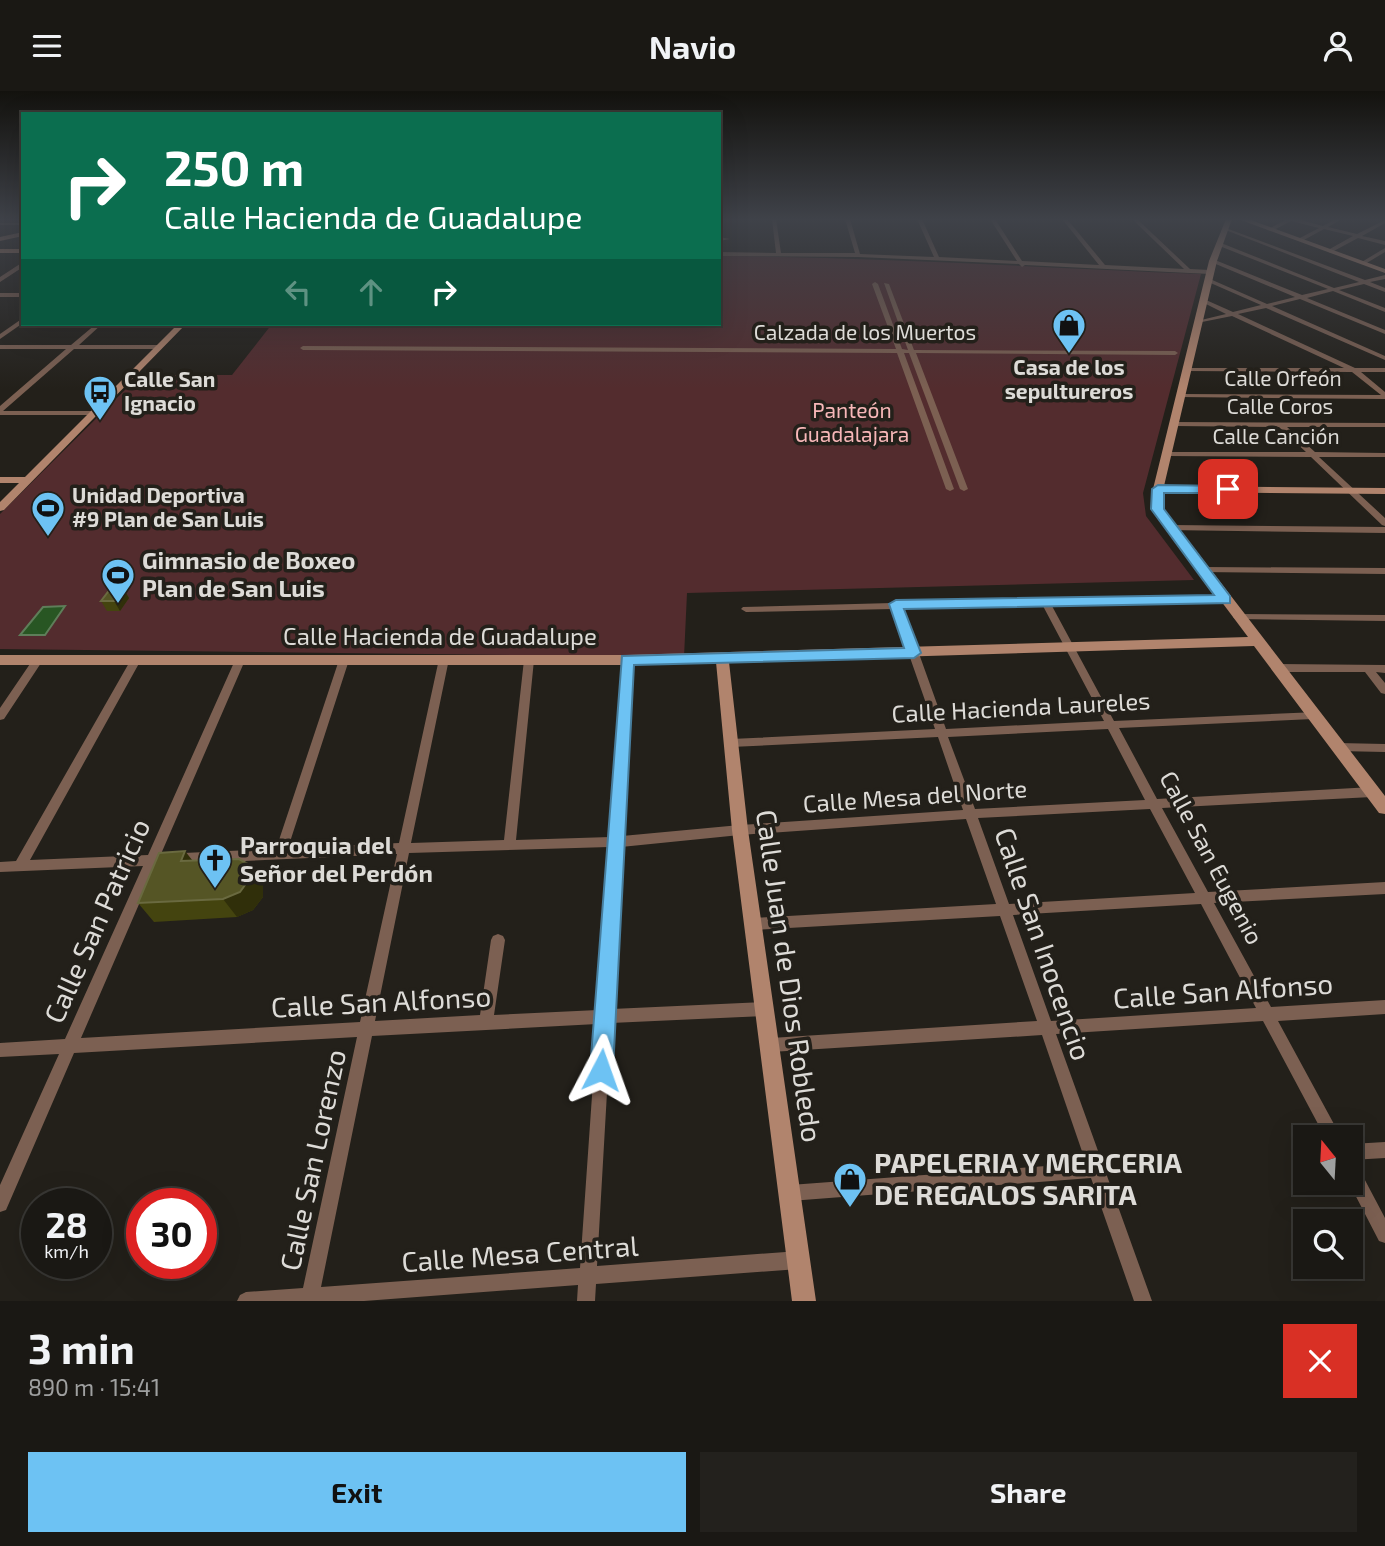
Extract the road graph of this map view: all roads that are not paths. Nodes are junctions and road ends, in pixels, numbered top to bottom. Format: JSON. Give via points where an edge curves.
{"nodes":[{"id":1,"x":1210,"y":275,"type":"edge"},
{"id":2,"x":1218,"y":275,"type":"edge"},
{"id":3,"x":1226,"y":275,"type":"edge"},
{"id":4,"x":1297,"y":275,"type":"edge"},
{"id":5,"x":1347,"y":275,"type":"edge"},
{"id":6,"x":1385,"y":277,"type":"edge"},
{"id":7,"x":1364,"y":282,"type":"junction"},
{"id":8,"x":875,"y":284,"type":"dead end"},
{"id":9,"x":886,"y":284,"type":"dead end"},
{"id":10,"x":1331,"y":289,"type":"junction"},
{"id":11,"x":1385,"y":290,"type":"edge"},
{"id":12,"x":0,"y":295,"type":"edge"},
{"id":13,"x":21,"y":295,"type":"edge"},
{"id":14,"x":1299,"y":297,"type":"junction"},
{"id":15,"x":1204,"y":301,"type":"junction"},
{"id":16,"x":1265,"y":305,"type":"junction"},
{"id":17,"x":1385,"y":310,"type":"edge"},
{"id":18,"x":1231,"y":314,"type":"junction"},
{"id":19,"x":21,"y":321,"type":"edge"},
{"id":20,"x":1199,"y":322,"type":"junction"},
{"id":21,"x":97,"y":326,"type":"edge"},
{"id":22,"x":180,"y":326,"type":"edge"},
{"id":23,"x":1385,"y":333,"type":"edge"},
{"id":24,"x":0,"y":337,"type":"edge"},
{"id":25,"x":0,"y":347,"type":"edge"},
{"id":26,"x":72,"y":347,"type":"junction"},
{"id":27,"x":159,"y":347,"type":"junction"},
{"id":28,"x":303,"y":348,"type":"dead end"},
{"id":29,"x":899,"y":351,"type":"junction"},
{"id":30,"x":912,"y":351,"type":"junction"},
{"id":31,"x":1175,"y":353,"type":"dead end"},
{"id":32,"x":1385,"y":358,"type":"edge"},
{"id":33,"x":1187,"y":370,"type":"junction"},
{"id":34,"x":1354,"y":370,"type":"junction"},
{"id":35,"x":1385,"y":370,"type":"edge"},
{"id":36,"x":1181,"y":396,"type":"junction"},
{"id":37,"x":1385,"y":396,"type":"edge"},
{"id":38,"x":0,"y":411,"type":"edge"},
{"id":39,"x":94,"y":413,"type":"junction"},
{"id":40,"x":1174,"y":424,"type":"junction"},
{"id":41,"x":1280,"y":424,"type":"junction"},
{"id":42,"x":1385,"y":425,"type":"edge"},
{"id":43,"x":1167,"y":454,"type":"junction"},
{"id":44,"x":1312,"y":454,"type":"junction"},
{"id":45,"x":1385,"y":455,"type":"edge"},
{"id":46,"x":0,"y":480,"type":"edge"},
{"id":47,"x":27,"y":480,"type":"junction"},
{"id":48,"x":950,"y":489,"type":"dead end"},
{"id":49,"x":964,"y":489,"type":"dead end"},
{"id":50,"x":1158,"y":489,"type":"junction"},
{"id":51,"x":1350,"y":490,"type":"junction"},
{"id":52,"x":1385,"y":491,"type":"edge"},
{"id":53,"x":0,"y":507,"type":"edge"},
{"id":54,"x":1385,"y":523,"type":"edge"},
{"id":55,"x":1170,"y":528,"type":"junction"},
{"id":56,"x":1385,"y":530,"type":"edge"},
{"id":57,"x":1203,"y":570,"type":"junction"},
{"id":58,"x":1385,"y":571,"type":"edge"},
{"id":59,"x":1225,"y":600,"type":"junction"},
{"id":60,"x":1045,"y":602,"type":"junction"},
{"id":61,"x":896,"y":604,"type":"junction"},
{"id":62,"x":746,"y":609,"type":"dead end"},
{"id":63,"x":1238,"y":617,"type":"junction"},
{"id":64,"x":1385,"y":618,"type":"edge"},
{"id":65,"x":1257,"y":641,"type":"junction"},
{"id":66,"x":1068,"y":648,"type":"junction"},
{"id":67,"x":914,"y":653,"type":"junction"},
{"id":68,"x":137,"y":658,"type":"junction"},
{"id":69,"x":241,"y":659,"type":"junction"},
{"id":70,"x":444,"y":659,"type":"junction"},
{"id":71,"x":722,"y":659,"type":"junction"},
{"id":72,"x":0,"y":660,"type":"edge"},
{"id":73,"x":38,"y":660,"type":"junction"},
{"id":74,"x":344,"y":660,"type":"junction"},
{"id":75,"x":529,"y":660,"type":"junction"},
{"id":76,"x":627,"y":660,"type":"junction"},
{"id":77,"x":1278,"y":668,"type":"junction"},
{"id":78,"x":1368,"y":669,"type":"junction"},
{"id":79,"x":1385,"y":669,"type":"edge"},
{"id":80,"x":1385,"y":690,"type":"edge"},
{"id":81,"x":1314,"y":715,"type":"junction"},
{"id":82,"x":0,"y":716,"type":"edge"},
{"id":83,"x":1111,"y":725,"type":"junction"},
{"id":84,"x":943,"y":733,"type":"junction"},
{"id":85,"x":731,"y":743,"type":"junction"},
{"id":86,"x":1338,"y":747,"type":"junction"},
{"id":87,"x":1385,"y":748,"type":"edge"},
{"id":88,"x":1372,"y":792,"type":"junction"},
{"id":89,"x":1153,"y":804,"type":"junction"},
{"id":90,"x":1385,"y":808,"type":"edge"},
{"id":91,"x":971,"y":814,"type":"junction"},
{"id":92,"x":740,"y":830,"type":"junction"},
{"id":93,"x":617,"y":842,"type":"junction"},
{"id":94,"x":509,"y":846,"type":"junction"},
{"id":95,"x":404,"y":848,"type":"junction"},
{"id":96,"x":280,"y":854,"type":"junction"},
{"id":97,"x":150,"y":860,"type":"junction"},
{"id":98,"x":20,"y":866,"type":"junction"},
{"id":99,"x":0,"y":867,"type":"edge"},
{"id":100,"x":1385,"y":888,"type":"edge"},
{"id":101,"x":1204,"y":898,"type":"junction"},
{"id":102,"x":1005,"y":910,"type":"junction"},
{"id":103,"x":753,"y":924,"type":"junction"},
{"id":104,"x":498,"y":940,"type":"dead end"},
{"id":105,"x":1385,"y":1007,"type":"edge"},
{"id":106,"x":766,"y":1009,"type":"junction"},
{"id":107,"x":1267,"y":1014,"type":"junction"},
{"id":108,"x":605,"y":1018,"type":"junction"},
{"id":109,"x":486,"y":1022,"type":"junction"},
{"id":110,"x":1047,"y":1028,"type":"junction"},
{"id":111,"x":365,"y":1031,"type":"junction"},
{"id":112,"x":771,"y":1045,"type":"junction"},
{"id":113,"x":69,"y":1047,"type":"junction"},
{"id":114,"x":0,"y":1050,"type":"edge"},
{"id":115,"x":1327,"y":1125,"type":"edge"},
{"id":116,"x":1385,"y":1150,"type":"edge"},
{"id":117,"x":1363,"y":1151,"type":"edge"},
{"id":118,"x":1097,"y":1170,"type":"junction"},
{"id":119,"x":790,"y":1193,"type":"junction"},
{"id":120,"x":1363,"y":1194,"type":"edge"},
{"id":121,"x":0,"y":1204,"type":"edge"},
{"id":122,"x":1385,"y":1235,"type":"edge"},
{"id":123,"x":799,"y":1261,"type":"junction"},
{"id":124,"x":588,"y":1276,"type":"junction"},
{"id":125,"x":309,"y":1299,"type":"edge"},
{"id":126,"x":246,"y":1301,"type":"edge"},
{"id":127,"x":586,"y":1301,"type":"edge"},
{"id":128,"x":804,"y":1301,"type":"edge"},
{"id":129,"x":1143,"y":1301,"type":"edge"}],
"edges":[{"from":1,"to":15,"type":"street"},
{"from":2,"to":16,"type":"street"},
{"from":3,"to":14,"type":"street"},
{"from":4,"to":10,"type":"street"},
{"from":5,"to":7,"type":"street"},
{"from":6,"to":7,"type":"street"},
{"from":7,"to":10,"type":"street"},
{"from":7,"to":11,"type":"street"},
{"from":8,"to":29,"type":"street"},
{"from":9,"to":30,"type":"street"},
{"from":10,"to":14,"type":"street"},
{"from":10,"to":17,"type":"street"},
{"from":12,"to":13,"type":"street"},
{"from":14,"to":16,"type":"street"},
{"from":14,"to":23,"type":"street"},
{"from":15,"to":18,"type":"street"},
{"from":15,"to":20,"type":"street"},
{"from":16,"to":18,"type":"street"},
{"from":16,"to":32,"type":"street"},
{"from":18,"to":20,"type":"street"},
{"from":18,"to":34,"type":"street"},
{"from":19,"to":24,"type":"street"},
{"from":20,"to":33,"type":"street"},
{"from":21,"to":26,"type":"street"},
{"from":22,"to":27,"type":"street"},
{"from":25,"to":26,"type":"street"},
{"from":26,"to":27,"type":"street"},
{"from":26,"to":38,"type":"street"},
{"from":27,"to":39,"type":"street"},
{"from":28,"to":29,"type":"street","name":"Calzada de los Muertos"},
{"from":29,"to":30,"type":"street","name":"Calzada de los Muertos"},
{"from":29,"to":48,"type":"street"},
{"from":30,"to":31,"type":"street","name":"Calzada de los Muertos"},
{"from":30,"to":49,"type":"street"},
{"from":33,"to":34,"type":"street"},
{"from":33,"to":36,"type":"street"},
{"from":34,"to":35,"type":"street"},
{"from":34,"to":37,"type":"street"},
{"from":36,"to":37,"type":"street","name":"Calle Orfeón"},
{"from":36,"to":40,"type":"street"},
{"from":38,"to":39,"type":"street"},
{"from":39,"to":47,"type":"street"},
{"from":40,"to":41,"type":"street","name":"Calle Coros"},
{"from":40,"to":43,"type":"street"},
{"from":41,"to":42,"type":"street","name":"Calle Coros"},
{"from":41,"to":44,"type":"street"},
{"from":43,"to":44,"type":"street","name":"Calle Canción"},
{"from":43,"to":50,"type":"street"},
{"from":44,"to":45,"type":"street","name":"Calle Canción"},
{"from":44,"to":51,"type":"street"},
{"from":46,"to":47,"type":"street"},
{"from":47,"to":53,"type":"street"},
{"from":50,"to":51,"type":"street"},
{"from":50,"to":55,"type":"street","via":[[1158,509]]},
{"from":51,"to":52,"type":"street"},
{"from":51,"to":54,"type":"street"},
{"from":55,"to":56,"type":"street"},
{"from":55,"to":57,"type":"street"},
{"from":57,"to":58,"type":"street"},
{"from":57,"to":59,"type":"street"},
{"from":59,"to":60,"type":"street"},
{"from":59,"to":63,"type":"street"},
{"from":60,"to":61,"type":"street"},
{"from":60,"to":66,"type":"street","name":"Calle San Eugenio"},
{"from":61,"to":62,"type":"street"},
{"from":61,"to":67,"type":"street","name":"Calle San Inocencio"},
{"from":63,"to":64,"type":"street"},
{"from":63,"to":65,"type":"street"},
{"from":65,"to":66,"type":"street","name":"Calle Hacienda de Guadalupe"},
{"from":65,"to":77,"type":"street"},
{"from":66,"to":67,"type":"street","name":"Calle Hacienda de Guadalupe"},
{"from":66,"to":83,"type":"street","name":"Calle San Eugenio"},
{"from":67,"to":71,"type":"street","name":"Calle Hacienda de Guadalupe"},
{"from":67,"to":84,"type":"street","name":"Calle San Inocencio"},
{"from":68,"to":69,"type":"street","name":"Calle Hacienda de Guadalupe"},
{"from":68,"to":73,"type":"street","name":"Calle Hacienda de Guadalupe"},
{"from":68,"to":98,"type":"street"},
{"from":69,"to":74,"type":"street","name":"Calle Hacienda de Guadalupe"},
{"from":69,"to":97,"type":"street","name":"Calle San Patricio"},
{"from":70,"to":74,"type":"street","name":"Calle Hacienda de Guadalupe"},
{"from":70,"to":75,"type":"street","name":"Calle Hacienda de Guadalupe"},
{"from":70,"to":95,"type":"street","name":"Calle San Lorenzo"},
{"from":71,"to":76,"type":"street","name":"Calle Hacienda de Guadalupe"},
{"from":71,"to":85,"type":"street","name":"Calle Juan de Dios Robledo"},
{"from":72,"to":73,"type":"street","name":"Calle Hacienda de Guadalupe"},
{"from":73,"to":82,"type":"street"},
{"from":74,"to":96,"type":"street"},
{"from":75,"to":76,"type":"street","name":"Calle Hacienda de Guadalupe"},
{"from":75,"to":94,"type":"street"},
{"from":76,"to":93,"type":"street"},
{"from":77,"to":78,"type":"street"},
{"from":77,"to":81,"type":"street"},
{"from":78,"to":79,"type":"street"},
{"from":78,"to":80,"type":"street"},
{"from":81,"to":83,"type":"street","name":"Calle Hacienda Laureles"},
{"from":81,"to":86,"type":"street"},
{"from":83,"to":84,"type":"street","name":"Calle Hacienda Laureles"},
{"from":83,"to":89,"type":"street","name":"Calle San Eugenio"},
{"from":84,"to":85,"type":"street","name":"Calle Hacienda Laureles"},
{"from":84,"to":91,"type":"street","name":"Calle San Inocencio"},
{"from":85,"to":92,"type":"street","name":"Calle Juan de Dios Robledo"},
{"from":86,"to":87,"type":"street"},
{"from":86,"to":88,"type":"street"},
{"from":88,"to":89,"type":"street","name":"Calle Mesa del Norte"},
{"from":88,"to":90,"type":"street"},
{"from":89,"to":91,"type":"street","name":"Calle Mesa del Norte"},
{"from":89,"to":101,"type":"street","name":"Calle San Eugenio"},
{"from":91,"to":92,"type":"street","name":"Calle Mesa del Norte"},
{"from":91,"to":102,"type":"street","name":"Calle San Inocencio"},
{"from":92,"to":93,"type":"street","name":"Calle Mesa del Norte"},
{"from":92,"to":103,"type":"street","name":"Calle Juan de Dios Robledo"},
{"from":93,"to":94,"type":"street","name":"Calle Mesa del Norte"},
{"from":93,"to":108,"type":"street"},
{"from":94,"to":95,"type":"street","name":"Calle Mesa del Norte"},
{"from":95,"to":96,"type":"street","name":"Calle Mesa del Norte"},
{"from":95,"to":111,"type":"street","name":"Calle San Lorenzo"},
{"from":96,"to":97,"type":"street","name":"Calle Mesa del Norte"},
{"from":97,"to":98,"type":"street","name":"Calle Mesa del Norte"},
{"from":97,"to":113,"type":"street","name":"Calle San Patricio"},
{"from":98,"to":99,"type":"street","name":"Calle Mesa del Norte"},
{"from":100,"to":101,"type":"street"},
{"from":101,"to":102,"type":"street"},
{"from":101,"to":107,"type":"street","name":"Calle San Eugenio"},
{"from":102,"to":103,"type":"street"},
{"from":102,"to":110,"type":"street","name":"Calle San Inocencio"},
{"from":103,"to":106,"type":"street","name":"Calle Juan de Dios Robledo"},
{"from":104,"to":109,"type":"street"},
{"from":105,"to":107,"type":"street","name":"Calle San Alfonso"},
{"from":106,"to":108,"type":"street","name":"Calle San Alfonso"},
{"from":106,"to":112,"type":"street","name":"Calle Juan de Dios Robledo"},
{"from":107,"to":110,"type":"street","name":"Calle San Alfonso"},
{"from":107,"to":115,"type":"street","name":"Calle San Eugenio"},
{"from":108,"to":109,"type":"street","name":"Calle San Alfonso"},
{"from":108,"to":124,"type":"street"},
{"from":109,"to":111,"type":"street","name":"Calle San Alfonso"},
{"from":110,"to":112,"type":"street","name":"Calle San Alfonso"},
{"from":110,"to":118,"type":"street","name":"Calle San Inocencio"},
{"from":111,"to":113,"type":"street","name":"Calle San Alfonso"},
{"from":111,"to":125,"type":"street","name":"Calle San Lorenzo"},
{"from":112,"to":119,"type":"street","name":"Calle Juan de Dios Robledo"},
{"from":113,"to":114,"type":"street","name":"Calle San Alfonso"},
{"from":113,"to":121,"type":"street","name":"Calle San Patricio"},
{"from":116,"to":117,"type":"street"},
{"from":118,"to":119,"type":"street"},
{"from":118,"to":129,"type":"street","name":"Calle San Inocencio"},
{"from":119,"to":123,"type":"street","name":"Calle Juan de Dios Robledo"},
{"from":120,"to":122,"type":"street"},
{"from":123,"to":124,"type":"street","name":"Calle Mesa Central"},
{"from":123,"to":128,"type":"street","name":"Calle Juan de Dios Robledo"},
{"from":124,"to":125,"type":"street","name":"Calle Mesa Central"},
{"from":124,"to":127,"type":"street"},
{"from":125,"to":126,"type":"street","name":"Calle Mesa Central"}]}
